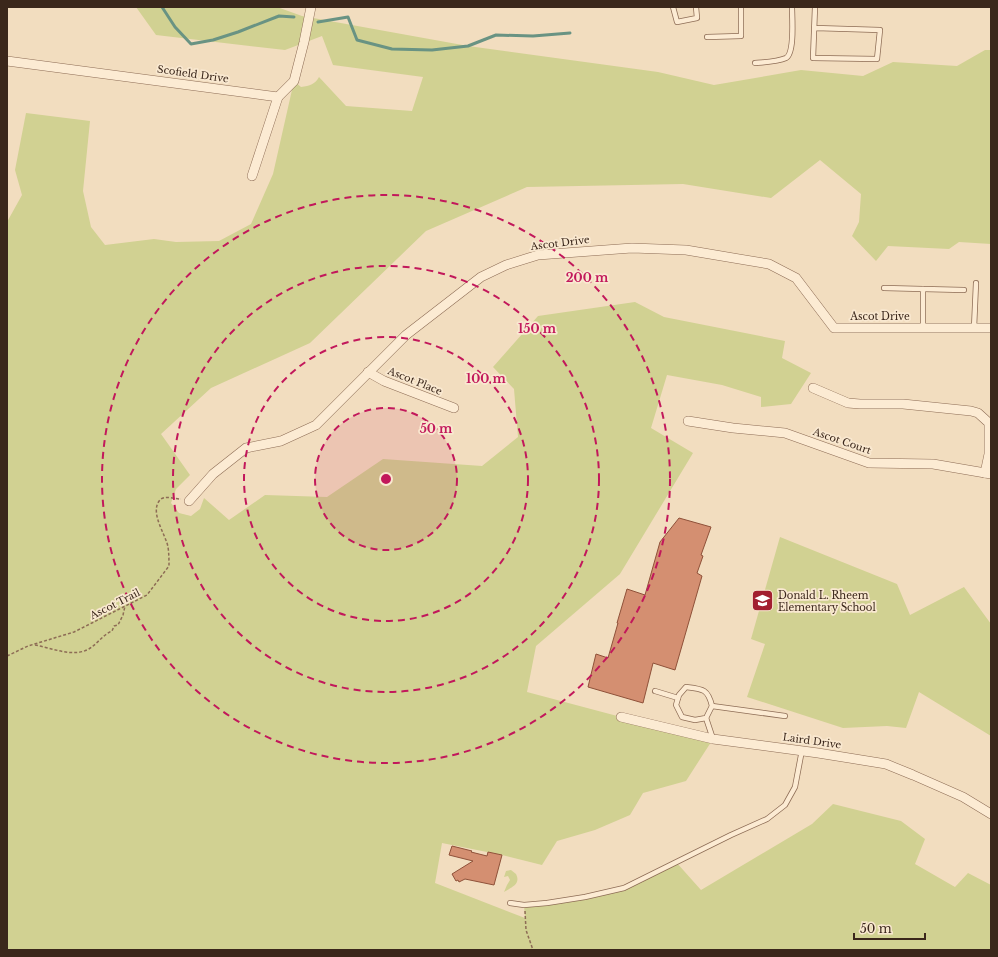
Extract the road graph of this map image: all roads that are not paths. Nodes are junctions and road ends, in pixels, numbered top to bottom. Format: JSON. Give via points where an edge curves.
{"nodes":[{"id":1,"x":311,"y":7,"type":"edge"},
{"id":2,"x":673,"y":7,"type":"edge"},
{"id":3,"x":696,"y":7,"type":"edge"},
{"id":4,"x":741,"y":7,"type":"edge"},
{"id":5,"x":792,"y":7,"type":"edge"},
{"id":6,"x":816,"y":7,"type":"edge"},
{"id":7,"x":815,"y":28,"type":"junction"},
{"id":8,"x":707,"y":37,"type":"dead end"},
{"id":9,"x":7,"y":61,"type":"edge"},
{"id":10,"x":755,"y":63,"type":"dead end"},
{"id":11,"x":278,"y":97,"type":"junction"},
{"id":12,"x":252,"y":176,"type":"dead end"},
{"id":13,"x":976,"y":283,"type":"dead end"},
{"id":14,"x":884,"y":288,"type":"dead end"},
{"id":15,"x":923,"y":288,"type":"junction"},
{"id":16,"x":964,"y":290,"type":"dead end"},
{"id":17,"x":923,"y":327,"type":"junction"},
{"id":18,"x":974,"y":328,"type":"junction"},
{"id":19,"x":991,"y":328,"type":"edge"},
{"id":20,"x":368,"y":372,"type":"junction"},
{"id":21,"x":813,"y":388,"type":"dead end"},
{"id":22,"x":454,"y":408,"type":"dead end"},
{"id":23,"x":688,"y":421,"type":"dead end"},
{"id":24,"x":988,"y":474,"type":"edge"},
{"id":25,"x":189,"y":501,"type":"road end"},
{"id":26,"x":655,"y":691,"type":"dead end"},
{"id":27,"x":678,"y":698,"type":"junction"},
{"id":28,"x":712,"y":706,"type":"junction"},
{"id":29,"x":785,"y":716,"type":"dead end"},
{"id":30,"x":621,"y":717,"type":"dead end"},
{"id":31,"x":706,"y":718,"type":"junction"},
{"id":32,"x":713,"y":738,"type":"junction"},
{"id":33,"x":802,"y":750,"type":"junction"},
{"id":34,"x":991,"y":814,"type":"edge"},
{"id":35,"x":510,"y":902,"type":"dead end"}],
"edges":[{"from":1,"to":11,"type":"street","via":[[294,81]]},
{"from":2,"to":3,"type":"lane","via":[[677,22],[697,18]]},
{"from":4,"to":8,"type":"lane","via":[[741,36]]},
{"from":5,"to":10,"type":"lane","via":[[790,53],[784,59]]},
{"from":6,"to":7,"type":"lane"},
{"from":7,"to":7,"type":"lane","via":[[813,58],[877,59],[880,30]]},
{"from":9,"to":11,"type":"street","name":"Scofield Drive"},
{"from":11,"to":12,"type":"street"},
{"from":13,"to":18,"type":"lane"},
{"from":14,"to":15,"type":"lane"},
{"from":15,"to":16,"type":"lane"},
{"from":15,"to":17,"type":"lane"},
{"from":17,"to":18,"type":"street","name":"Ascot Drive"},
{"from":17,"to":20,"type":"street","name":"Ascot Drive","via":[[834,328],[796,278],[769,264],[686,250],[632,248],[538,255],[506,265],[482,277],[406,335]]},
{"from":18,"to":19,"type":"street","name":"Ascot Drive"},
{"from":20,"to":22,"type":"street","name":"Ascot Place","via":[[384,381]]},
{"from":20,"to":25,"type":"street","name":"Ascot Drive","via":[[316,425],[281,441],[246,448],[214,474]]},
{"from":21,"to":24,"type":"street","via":[[860,404],[903,404],[978,413],[989,423]]},
{"from":23,"to":24,"type":"street","name":"Ascot Court","via":[[785,433],[869,464],[932,464]]},
{"from":26,"to":27,"type":"lane"},
{"from":27,"to":28,"type":"lane","via":[[686,687],[702,689],[710,696]]},
{"from":27,"to":31,"type":"lane","via":[[676,705],[682,717],[695,720]]},
{"from":28,"to":29,"type":"lane"},
{"from":28,"to":31,"type":"lane"},
{"from":30,"to":32,"type":"street","name":"Laird Drive"},
{"from":31,"to":32,"type":"lane"},
{"from":32,"to":33,"type":"street","name":"Laird Drive"},
{"from":33,"to":34,"type":"street","name":"Laird Drive","via":[[886,764],[963,798]]},
{"from":33,"to":35,"type":"lane","via":[[795,787],[785,805],[767,819],[624,888],[585,897],[524,905]]}]}
